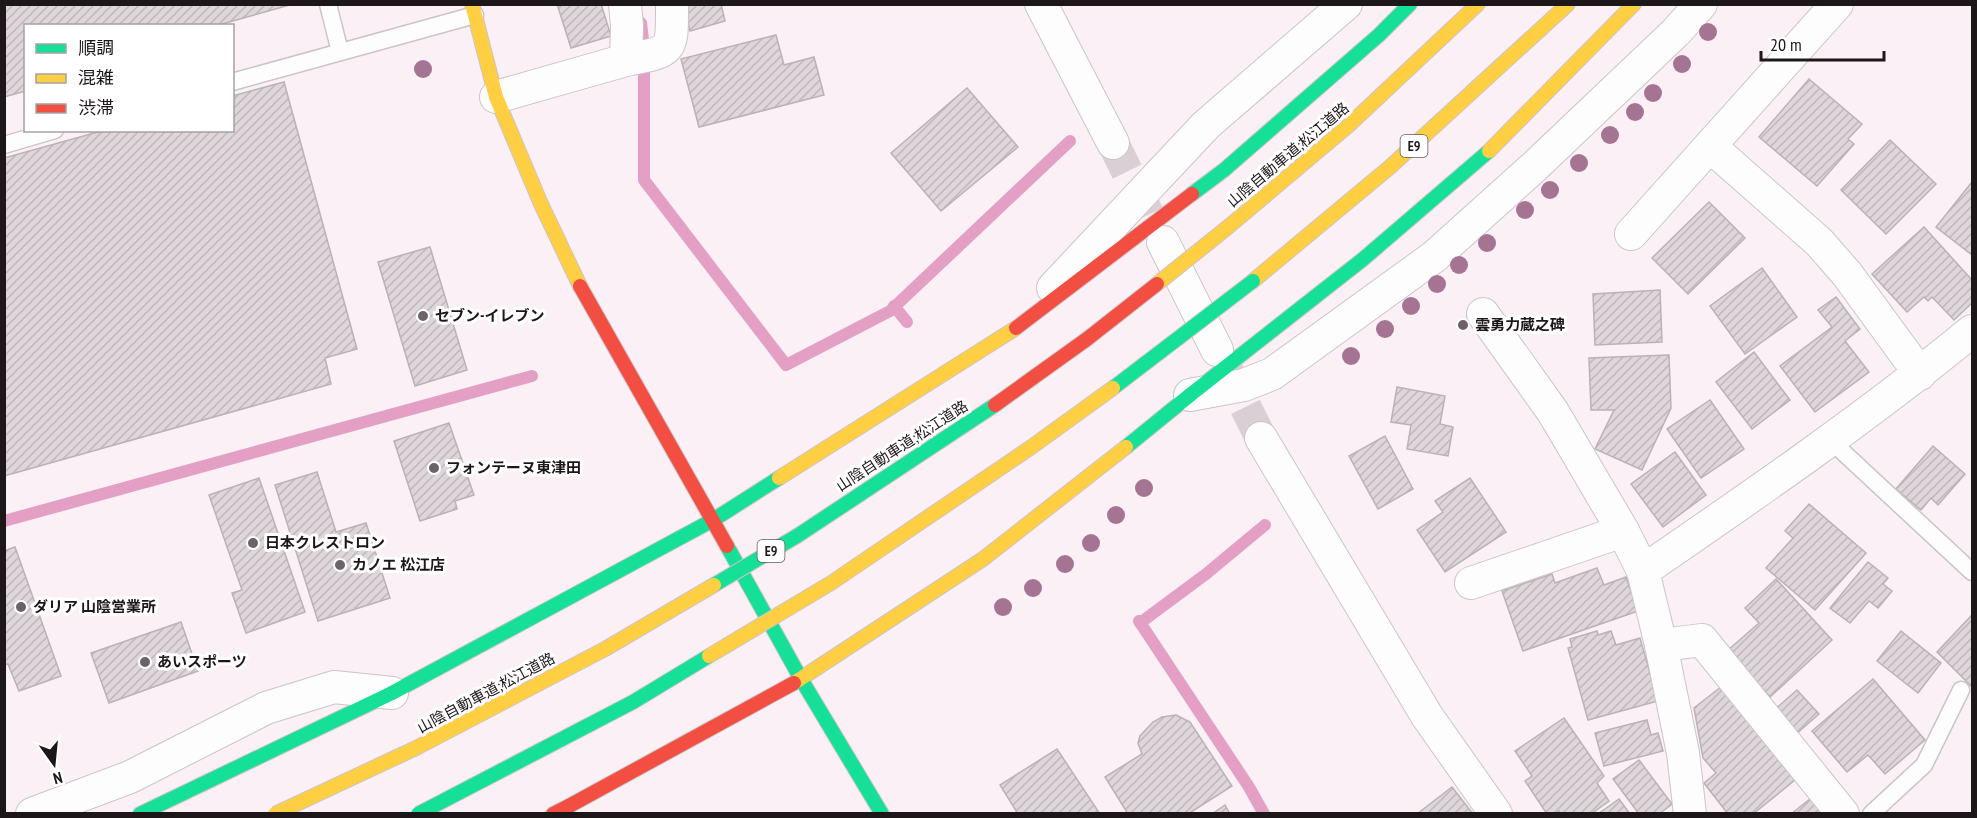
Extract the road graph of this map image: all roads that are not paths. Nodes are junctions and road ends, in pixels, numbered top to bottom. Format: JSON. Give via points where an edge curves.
{"nodes":[{"id":1,"x":328,"y":4,"type":"edge"},
{"id":2,"x":625,"y":4,"type":"edge"},
{"id":3,"x":672,"y":4,"type":"edge"},
{"id":4,"x":1041,"y":4,"type":"edge"},
{"id":5,"x":1346,"y":4,"type":"edge"},
{"id":6,"x":1410,"y":4,"type":"edge"},
{"id":7,"x":1478,"y":4,"type":"edge"},
{"id":8,"x":1568,"y":4,"type":"edge"},
{"id":9,"x":1634,"y":4,"type":"edge"},
{"id":10,"x":1701,"y":4,"type":"edge"},
{"id":11,"x":1837,"y":4,"type":"edge"},
{"id":12,"x":473,"y":10,"type":"edge"},
{"id":13,"x":340,"y":52,"type":"junction"},
{"id":14,"x":639,"y":57,"type":"junction"},
{"id":15,"x":234,"y":81,"type":"edge"},
{"id":16,"x":496,"y":97,"type":"junction"},
{"id":17,"x":48,"y":132,"type":"edge"},
{"id":18,"x":1113,"y":143,"type":"tunnel mouth"},
{"id":19,"x":4,"y":144,"type":"edge"},
{"id":20,"x":1710,"y":146,"type":"junction"},
{"id":21,"x":1631,"y":234,"type":"dead end"},
{"id":22,"x":1163,"y":242,"type":"tunnel mouth"},
{"id":23,"x":1483,"y":314,"type":"dead end"},
{"id":24,"x":1016,"y":328,"type":"junction"},
{"id":25,"x":1972,"y":331,"type":"edge"},
{"id":26,"x":1217,"y":350,"type":"tunnel mouth"},
{"id":27,"x":1920,"y":374,"type":"junction"},
{"id":28,"x":1190,"y":395,"type":"junction"},
{"id":29,"x":1261,"y":438,"type":"tunnel mouth"},
{"id":30,"x":1830,"y":440,"type":"junction"},
{"id":31,"x":713,"y":520,"type":"junction"},
{"id":32,"x":1623,"y":531,"type":"junction"},
{"id":33,"x":1643,"y":571,"type":"junction"},
{"id":34,"x":1972,"y":572,"type":"edge"},
{"id":35,"x":1471,"y":583,"type":"dead end"},
{"id":36,"x":1661,"y":645,"type":"junction"},
{"id":37,"x":801,"y":679,"type":"junction"},
{"id":38,"x":1961,"y":690,"type":"dead end"},
{"id":39,"x":392,"y":693,"type":"junction"},
{"id":40,"x":561,"y":811,"type":"edge"},
{"id":41,"x":32,"y":813,"type":"edge"},
{"id":42,"x":140,"y":813,"type":"edge"},
{"id":43,"x":275,"y":813,"type":"edge"},
{"id":44,"x":418,"y":813,"type":"edge"},
{"id":45,"x":882,"y":813,"type":"edge"},
{"id":46,"x":1496,"y":813,"type":"edge"},
{"id":47,"x":1690,"y":813,"type":"edge"},
{"id":48,"x":1843,"y":813,"type":"edge"},
{"id":49,"x":1871,"y":813,"type":"edge"}],
"edges":[{"from":1,"to":13,"type":"lane"},
{"from":2,"to":14,"type":"street","via":[[627,26]]},
{"from":3,"to":14,"type":"street","via":[[670,43]]},
{"from":4,"to":18,"type":"street"},
{"from":5,"to":24,"type":"street","via":[[1206,125]]},
{"from":6,"to":24,"type":"main road","via":[[1224,170]]},
{"from":7,"to":43,"type":"main road","name":"山陰自動車道;松江道路","number":"E9","bridge":true,"via":[[1348,126],[1228,227],[1078,346],[991,408],[797,536],[605,649],[416,748]]},
{"from":8,"to":44,"type":"main road","number":"E9","bridge":true,"via":[[1390,167],[1253,281],[1030,448],[831,583],[633,702]]},
{"from":9,"to":28,"type":"main road","via":[[1486,154],[1362,260]]},
{"from":10,"to":28,"type":"street","via":[[1534,167],[1435,256],[1272,374],[1244,385]]},
{"from":11,"to":20,"type":"street"},
{"from":12,"to":13,"type":"lane"},
{"from":12,"to":16,"type":"main road"},
{"from":13,"to":15,"type":"lane"},
{"from":14,"to":16,"type":"street"},
{"from":16,"to":31,"type":"main road","via":[[579,283]]},
{"from":17,"to":19,"type":"lane"},
{"from":20,"to":21,"type":"street"},
{"from":20,"to":27,"type":"street","via":[[1819,242]]},
{"from":22,"to":26,"type":"street"},
{"from":23,"to":32,"type":"street","via":[[1553,412]]},
{"from":24,"to":31,"type":"main road"},
{"from":25,"to":27,"type":"street"},
{"from":27,"to":30,"type":"street"},
{"from":28,"to":37,"type":"main road","via":[[983,559]]},
{"from":29,"to":46,"type":"street","via":[[1427,716]]},
{"from":30,"to":33,"type":"street"},
{"from":30,"to":34,"type":"lane"},
{"from":31,"to":37,"type":"main road"},
{"from":31,"to":39,"type":"main road"},
{"from":32,"to":33,"type":"street"},
{"from":32,"to":35,"type":"street"},
{"from":33,"to":36,"type":"street"},
{"from":36,"to":47,"type":"street","via":[[1683,753]]},
{"from":36,"to":48,"type":"street","via":[[1702,640]]},
{"from":37,"to":40,"type":"main road"},
{"from":37,"to":45,"type":"main road"},
{"from":38,"to":49,"type":"lane","via":[[1924,765]]},
{"from":39,"to":41,"type":"street","via":[[334,687],[266,708],[130,777]]},
{"from":39,"to":42,"type":"main road"}]}
